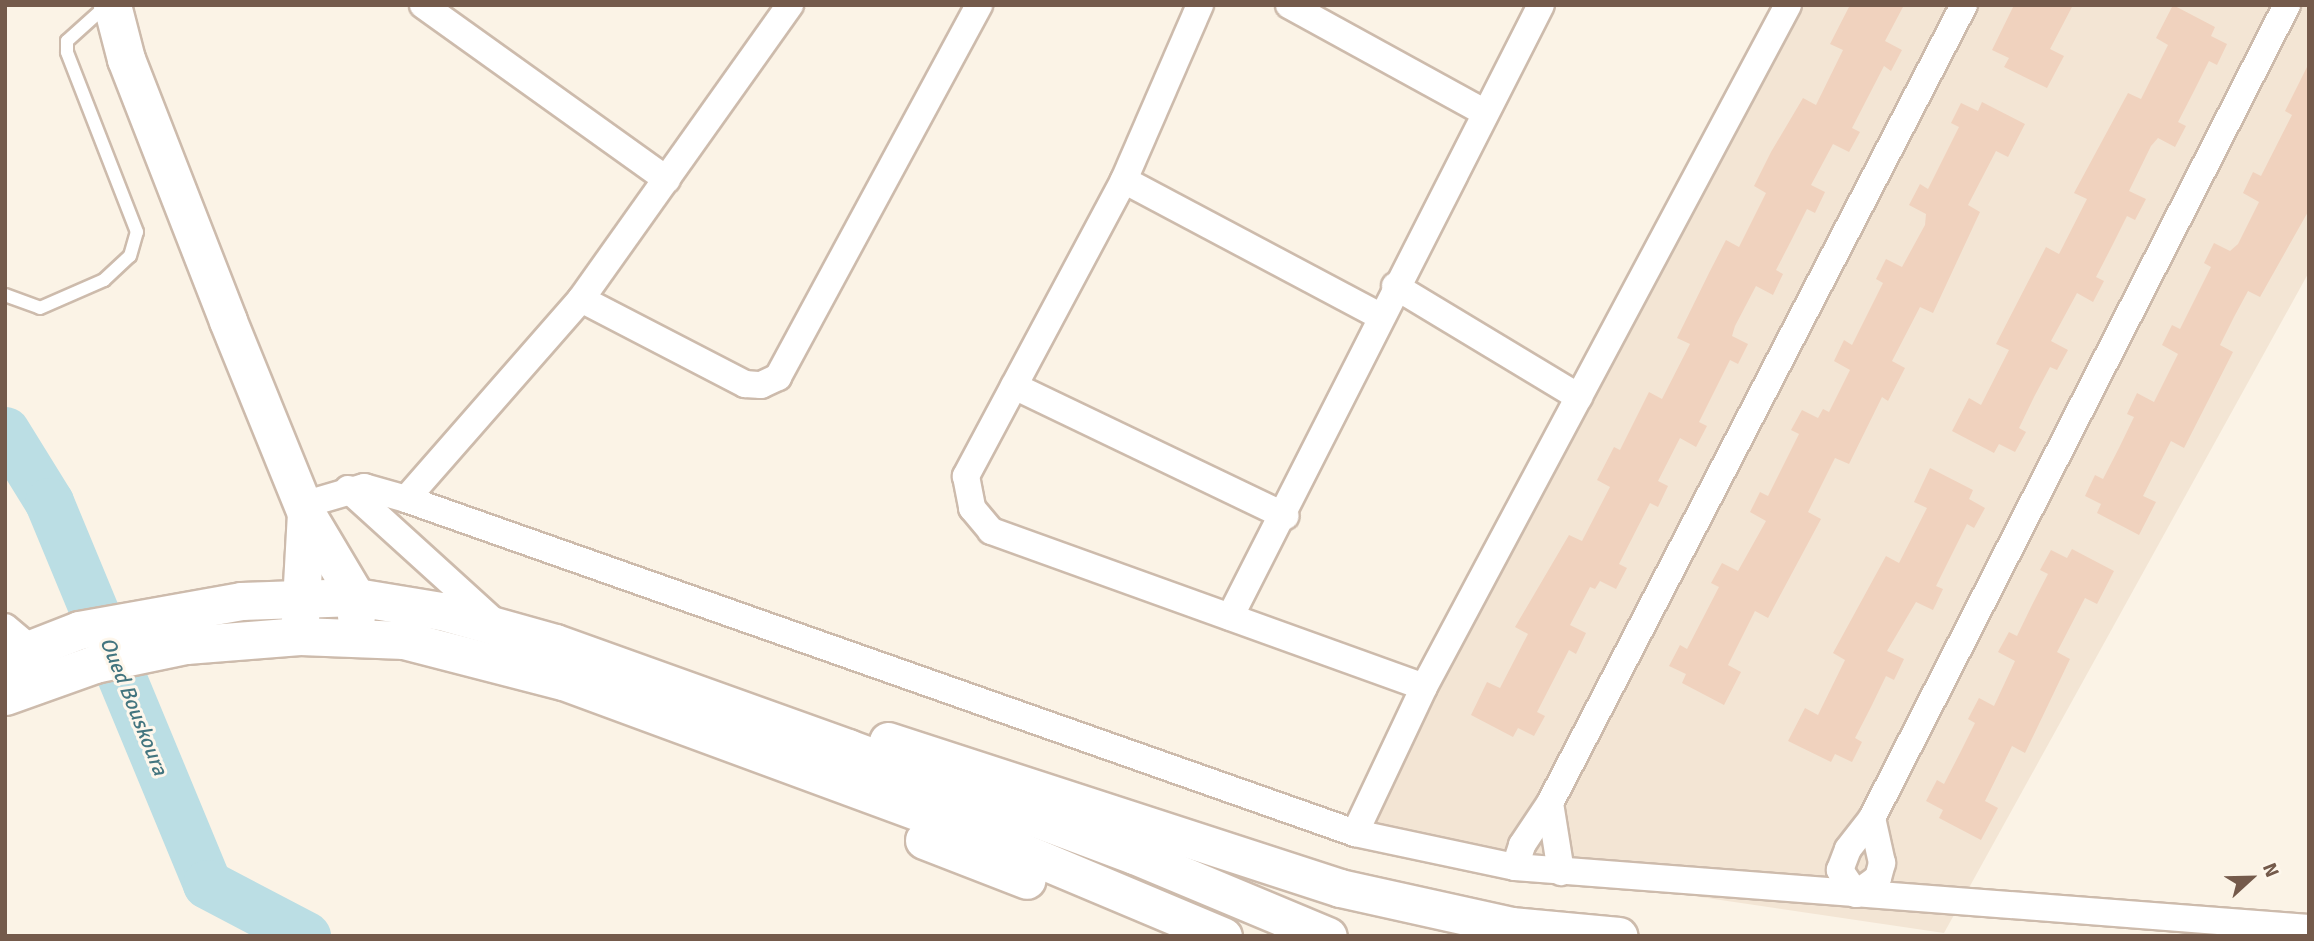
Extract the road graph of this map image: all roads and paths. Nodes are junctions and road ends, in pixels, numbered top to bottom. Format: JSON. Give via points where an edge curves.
{"nodes":[{"id":1,"x":107,"y":5,"type":"edge"},
{"id":2,"x":113,"y":5,"type":"edge"},
{"id":3,"x":423,"y":5,"type":"edge"},
{"id":4,"x":790,"y":5,"type":"edge"},
{"id":5,"x":979,"y":5,"type":"edge"},
{"id":6,"x":1200,"y":5,"type":"edge"},
{"id":7,"x":1289,"y":5,"type":"edge"},
{"id":8,"x":1541,"y":5,"type":"edge"},
{"id":9,"x":1788,"y":5,"type":"edge"},
{"id":10,"x":1964,"y":5,"type":"edge"},
{"id":11,"x":2287,"y":5,"type":"edge"},
{"id":12,"x":1484,"y":112,"type":"junction"},
{"id":13,"x":667,"y":180,"type":"junction"},
{"id":14,"x":1124,"y":180,"type":"junction"},
{"id":15,"x":1395,"y":286,"type":"junction"},
{"id":16,"x":5,"y":295,"type":"edge"},
{"id":17,"x":581,"y":299,"type":"junction"},
{"id":18,"x":1380,"y":316,"type":"junction"},
{"id":19,"x":1014,"y":386,"type":"junction"},
{"id":20,"x":1579,"y":397,"type":"junction"},
{"id":21,"x":348,"y":489,"type":"junction"},
{"id":22,"x":406,"y":499,"type":"junction"},
{"id":23,"x":305,"y":509,"type":"junction"},
{"id":24,"x":1285,"y":516,"type":"junction"},
{"id":25,"x":300,"y":596,"type":"junction"},
{"id":26,"x":356,"y":597,"type":"junction"},
{"id":27,"x":1230,"y":617,"type":"junction"},
{"id":28,"x":499,"y":625,"type":"junction"},
{"id":29,"x":300,"y":636,"type":"junction"},
{"id":30,"x":356,"y":637,"type":"junction"},
{"id":31,"x":13,"y":644,"type":"edge"},
{"id":32,"x":1424,"y":687,"type":"junction"},
{"id":33,"x":5,"y":696,"type":"edge"},
{"id":34,"x":771,"y":720,"type":"junction"},
{"id":35,"x":850,"y":787,"type":"junction"},
{"id":36,"x":1550,"y":803,"type":"junction"},
{"id":37,"x":1355,"y":834,"type":"junction"},
{"id":38,"x":1516,"y":867,"type":"junction"},
{"id":39,"x":1561,"y":872,"type":"junction"},
{"id":40,"x":1856,"y":894,"type":"junction"},
{"id":41,"x":2309,"y":928,"type":"edge"},
{"id":42,"x":1157,"y":936,"type":"edge"},
{"id":43,"x":1223,"y":936,"type":"edge"},
{"id":44,"x":1328,"y":936,"type":"edge"},
{"id":45,"x":1619,"y":936,"type":"edge"}],
"edges":[{"from":1,"to":16,"type":"lane","via":[[67,41],[67,52],[137,232],[130,256],[104,280],[40,308]]},
{"from":2,"to":23,"type":"main road","via":[[126,59]]},
{"from":3,"to":13,"type":"street"},
{"from":4,"to":13,"type":"street"},
{"from":5,"to":17,"type":"street","via":[[778,377],[761,385],[746,384]]},
{"from":6,"to":14,"type":"street"},
{"from":7,"to":12,"type":"street"},
{"from":8,"to":12,"type":"street"},
{"from":9,"to":20,"type":"street"},
{"from":10,"to":36,"type":"street"},
{"from":11,"to":40,"type":"street","via":[[1872,818],[1848,849],[1840,870]]},
{"from":12,"to":15,"type":"street"},
{"from":13,"to":17,"type":"street"},
{"from":14,"to":18,"type":"street"},
{"from":14,"to":19,"type":"street"},
{"from":15,"to":18,"type":"street"},
{"from":15,"to":20,"type":"street"},
{"from":17,"to":22,"type":"street"},
{"from":18,"to":24,"type":"street"},
{"from":19,"to":24,"type":"street"},
{"from":19,"to":27,"type":"street","via":[[966,476],[972,508],[991,531]]},
{"from":20,"to":32,"type":"street"},
{"from":21,"to":22,"type":"street"},
{"from":21,"to":23,"type":"street"},
{"from":21,"to":28,"type":"street"},
{"from":22,"to":37,"type":"street"},
{"from":23,"to":25,"type":"main road"},
{"from":23,"to":26,"type":"main road"},
{"from":24,"to":27,"type":"street"},
{"from":25,"to":26,"type":"main road"},
{"from":25,"to":29,"type":"main road"},
{"from":25,"to":31,"type":"main road","via":[[170,611]]},
{"from":26,"to":28,"type":"main road"},
{"from":26,"to":30,"type":"main road"},
{"from":27,"to":32,"type":"street"},
{"from":28,"to":34,"type":"main road"},
{"from":29,"to":30,"type":"main road"},
{"from":29,"to":33,"type":"main road","via":[[186,645],[95,664]]},
{"from":30,"to":35,"type":"main road","via":[[464,652],[563,681]]},
{"from":32,"to":37,"type":"street"},
{"from":34,"to":44,"type":"main road","via":[[1134,855]]},
{"from":34,"to":45,"type":"main road","via":[[823,723],[954,758],[1340,888],[1511,926]]},
{"from":35,"to":42,"type":"main road","via":[[916,837]]},
{"from":35,"to":43,"type":"main road"},
{"from":36,"to":38,"type":"street","via":[[1522,845]]},
{"from":36,"to":39,"type":"street"},
{"from":37,"to":38,"type":"street"},
{"from":38,"to":39,"type":"street"},
{"from":39,"to":40,"type":"street"},
{"from":40,"to":41,"type":"street"}]}
